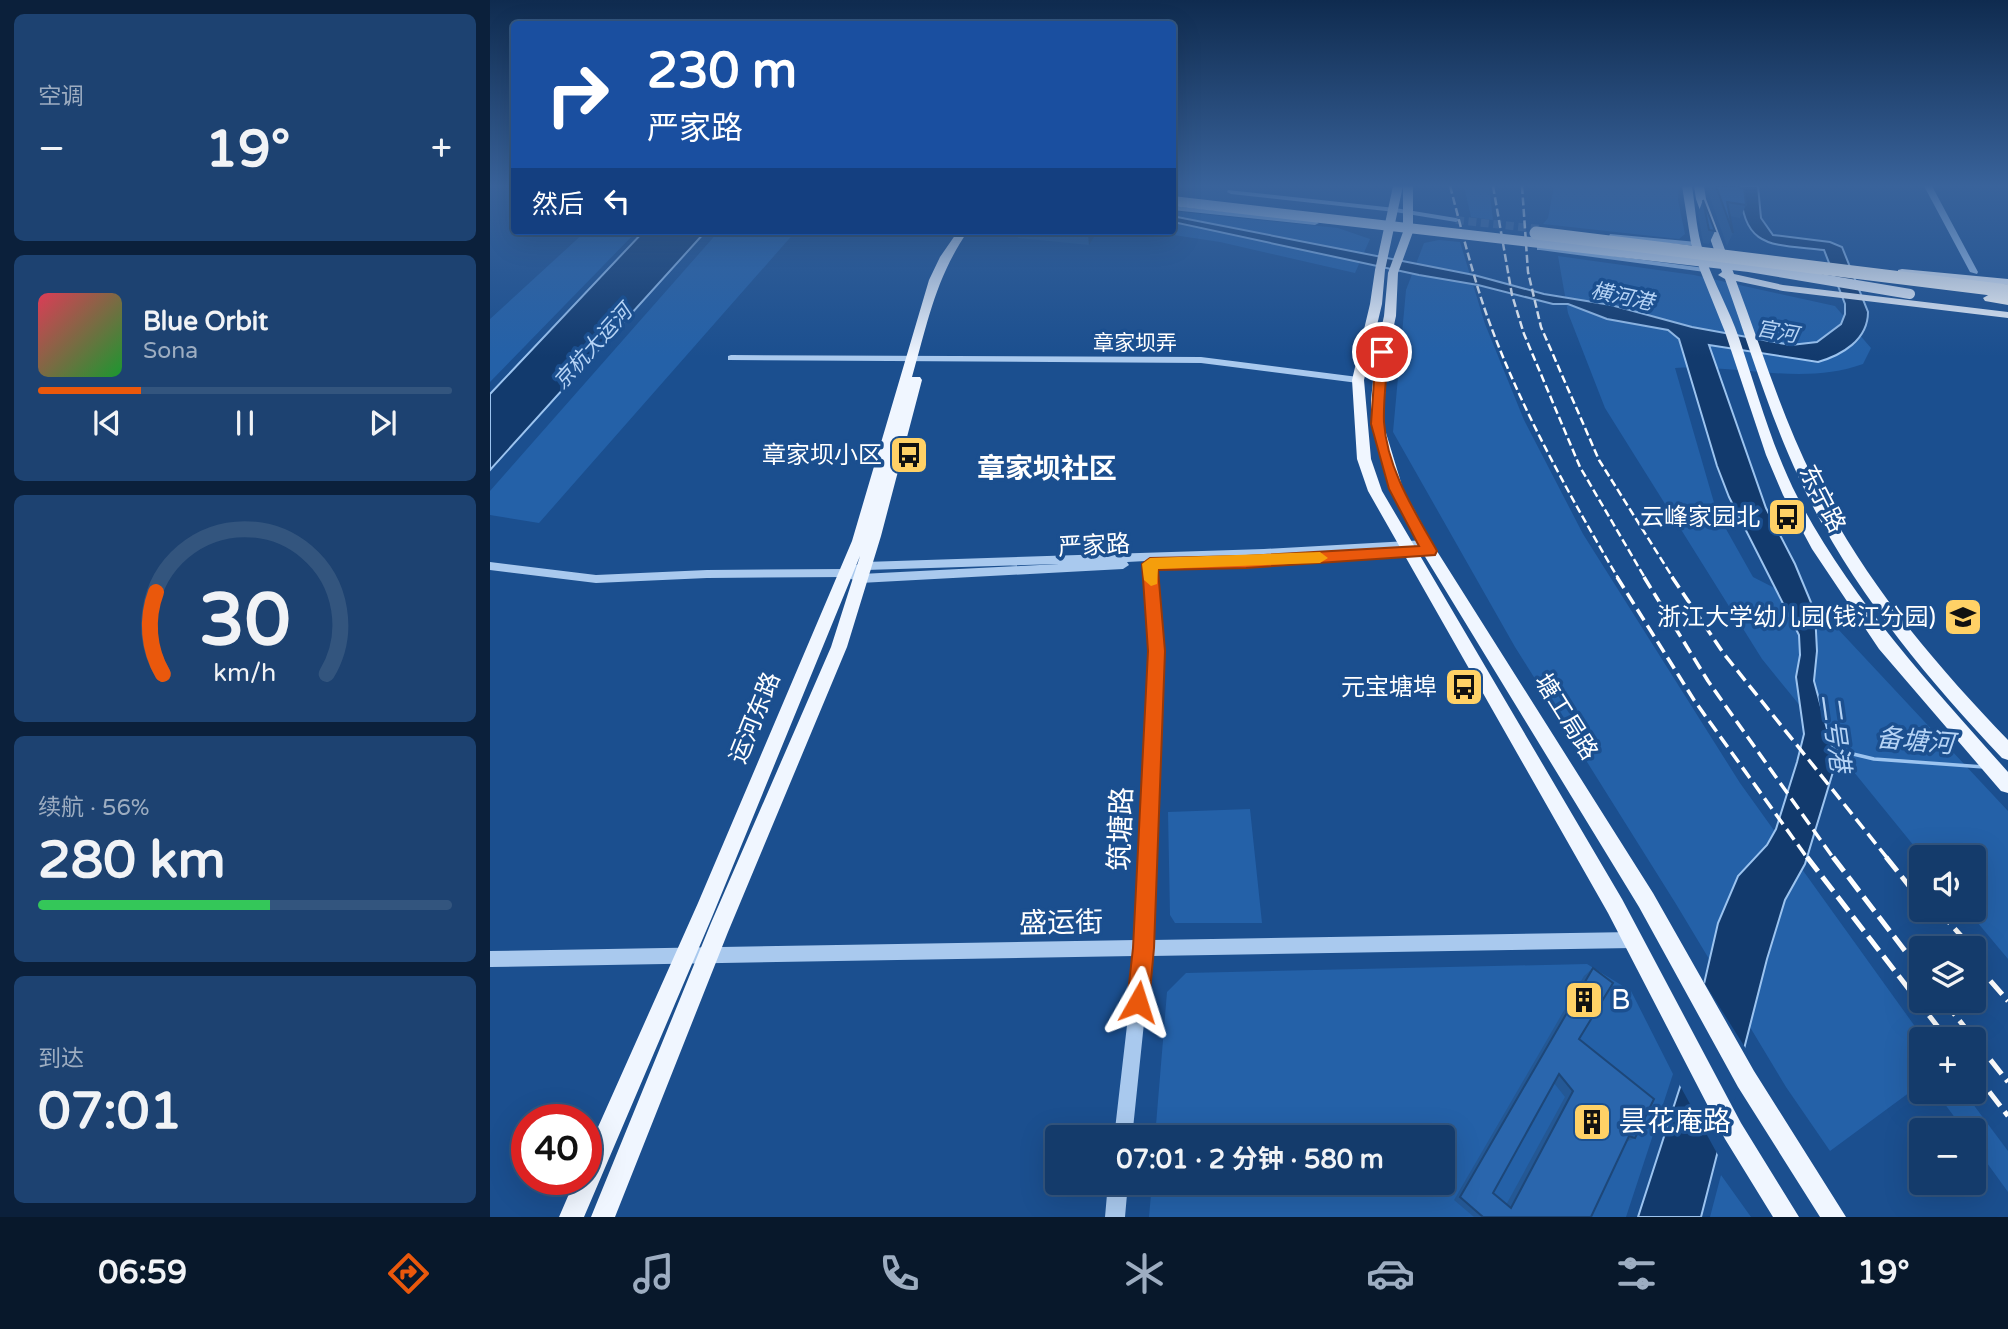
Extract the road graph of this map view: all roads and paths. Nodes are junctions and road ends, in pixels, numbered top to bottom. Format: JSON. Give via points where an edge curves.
{"nodes":[{"id":1,"x":955,"y":243,"type":"edge"},
{"id":2,"x":964,"y":243,"type":"edge"},
{"id":3,"x":1386,"y":243,"type":"edge"},
{"id":4,"x":1403,"y":243,"type":"edge"},
{"id":5,"x":1545,"y":243,"type":"tunnel mouth"},
{"id":6,"x":1628,"y":243,"type":"edge"},
{"id":7,"x":1647,"y":243,"type":"edge"},
{"id":8,"x":1682,"y":243,"type":"edge"},
{"id":9,"x":1718,"y":243,"type":"edge"},
{"id":10,"x":1958,"y":243,"type":"edge"},
{"id":11,"x":1697,"y":244,"type":"junction"},
{"id":12,"x":1719,"y":247,"type":"junction"},
{"id":13,"x":1540,"y":248,"type":"dead end"},
{"id":14,"x":1749,"y":267,"type":"junction"},
{"id":15,"x":1705,"y":270,"type":"junction"},
{"id":16,"x":1387,"y":271,"type":"junction"},
{"id":17,"x":1974,"y":272,"type":"dead end"},
{"id":18,"x":1729,"y":276,"type":"junction"},
{"id":19,"x":2008,"y":282,"type":"edge"},
{"id":20,"x":2008,"y":290,"type":"edge"},
{"id":21,"x":2008,"y":300,"type":"edge"},
{"id":22,"x":2008,"y":308,"type":"edge"},
{"id":23,"x":2008,"y":315,"type":"edge"},
{"id":24,"x":731,"y":358,"type":"dead end"},
{"id":25,"x":916,"y":359,"type":"junction"},
{"id":26,"x":1358,"y":380,"type":"junction"},
{"id":27,"x":1418,"y":549,"type":"junction"},
{"id":28,"x":1150,"y":564,"type":"junction"},
{"id":29,"x":490,"y":566,"type":"edge"},
{"id":30,"x":857,"y":573,"type":"junction"},
{"id":31,"x":2003,"y":747,"type":"edge"},
{"id":32,"x":2006,"y":783,"type":"edge"},
{"id":33,"x":1633,"y":940,"type":"junction"},
{"id":34,"x":1144,"y":948,"type":"junction"},
{"id":35,"x":684,"y":956,"type":"junction"},
{"id":36,"x":708,"y":956,"type":"junction"},
{"id":37,"x":490,"y":959,"type":"edge"},
{"id":38,"x":1124,"y":1125,"type":"edge"},
{"id":39,"x":1117,"y":1195,"type":"edge"},
{"id":40,"x":572,"y":1217,"type":"edge"},
{"id":41,"x":603,"y":1217,"type":"edge"},
{"id":42,"x":1115,"y":1217,"type":"edge"},
{"id":43,"x":1787,"y":1217,"type":"edge"},
{"id":44,"x":1834,"y":1217,"type":"edge"}],
"edges":[{"from":1,"to":25,"type":"main road","name":"运河东路","via":[[934,280]]},
{"from":2,"to":25,"type":"main road","name":"运河东路","via":[[938,290]]},
{"from":3,"to":16,"type":"main road","name":"塘工局路","via":[[1383,255]]},
{"from":4,"to":16,"type":"main road","name":"塘工局路"},
{"from":5,"to":14,"type":"main road","bridge":true},
{"from":6,"to":20,"type":"highway","bridge":true},
{"from":7,"to":19,"type":"main road","bridge":true},
{"from":8,"to":11,"type":"street"},
{"from":9,"to":12,"type":"main road","name":"东宁路"},
{"from":10,"to":17,"type":"street"},
{"from":11,"to":12,"type":"main road"},
{"from":11,"to":15,"type":"main road","name":"东宁路"},
{"from":12,"to":18,"type":"main road","name":"东宁路"},
{"from":13,"to":15,"type":"street"},
{"from":14,"to":21,"type":"highway","bridge":true},
{"from":14,"to":22,"type":"main road","bridge":true},
{"from":15,"to":18,"type":"main road"},
{"from":15,"to":32,"type":"main road","name":"东宁路","via":[[1773,455],[1816,545],[1885,644]]},
{"from":16,"to":26,"type":"main road","name":"塘工局路"},
{"from":16,"to":27,"type":"main road","name":"塘工局路","via":[[1390,316],[1379,376],[1377,424]]},
{"from":18,"to":23,"type":"main road","via":[[1783,288]]},
{"from":18,"to":31,"type":"main road","name":"东宁路","via":[[1801,473],[1821,509],[1900,626]]},
{"from":24,"to":25,"type":"street","name":"章家坝弄"},
{"from":25,"to":26,"type":"street","name":"章家坝弄","via":[[1201,360]]},
{"from":25,"to":30,"type":"main road","name":"运河东路"},
{"from":25,"to":30,"type":"main road","name":"运河东路","via":[[859,541]]},
{"from":26,"to":27,"type":"main road","name":"塘工局路","via":[[1364,459],[1375,491]]},
{"from":27,"to":28,"type":"street","name":"严家路"},
{"from":27,"to":30,"type":"street","name":"严家路"},
{"from":27,"to":33,"type":"main road","name":"塘工局路"},
{"from":27,"to":44,"type":"main road","name":"塘工局路","via":[[1643,895],[1746,1079]]},
{"from":28,"to":30,"type":"street","name":"严家路"},
{"from":28,"to":34,"type":"street","name":"筑塘路","via":[[1156,651]]},
{"from":29,"to":30,"type":"street","name":"严家路","via":[[596,579]]},
{"from":30,"to":35,"type":"main road","name":"运河东路"},
{"from":30,"to":36,"type":"main road","name":"运河东路","via":[[839,648]]},
{"from":33,"to":34,"type":"street","name":"盛运街"},
{"from":33,"to":43,"type":"main road","name":"塘工局路","via":[[1733,1132]]},
{"from":34,"to":36,"type":"street","name":"盛运街"},
{"from":34,"to":38,"type":"street","name":"筑塘路"},
{"from":35,"to":36,"type":"street","name":"盛运街"},
{"from":35,"to":37,"type":"street","name":"盛运街"},
{"from":35,"to":40,"type":"main road","name":"运河东路"},
{"from":36,"to":41,"type":"main road","name":"运河东路"},
{"from":39,"to":42,"type":"street"}]}
